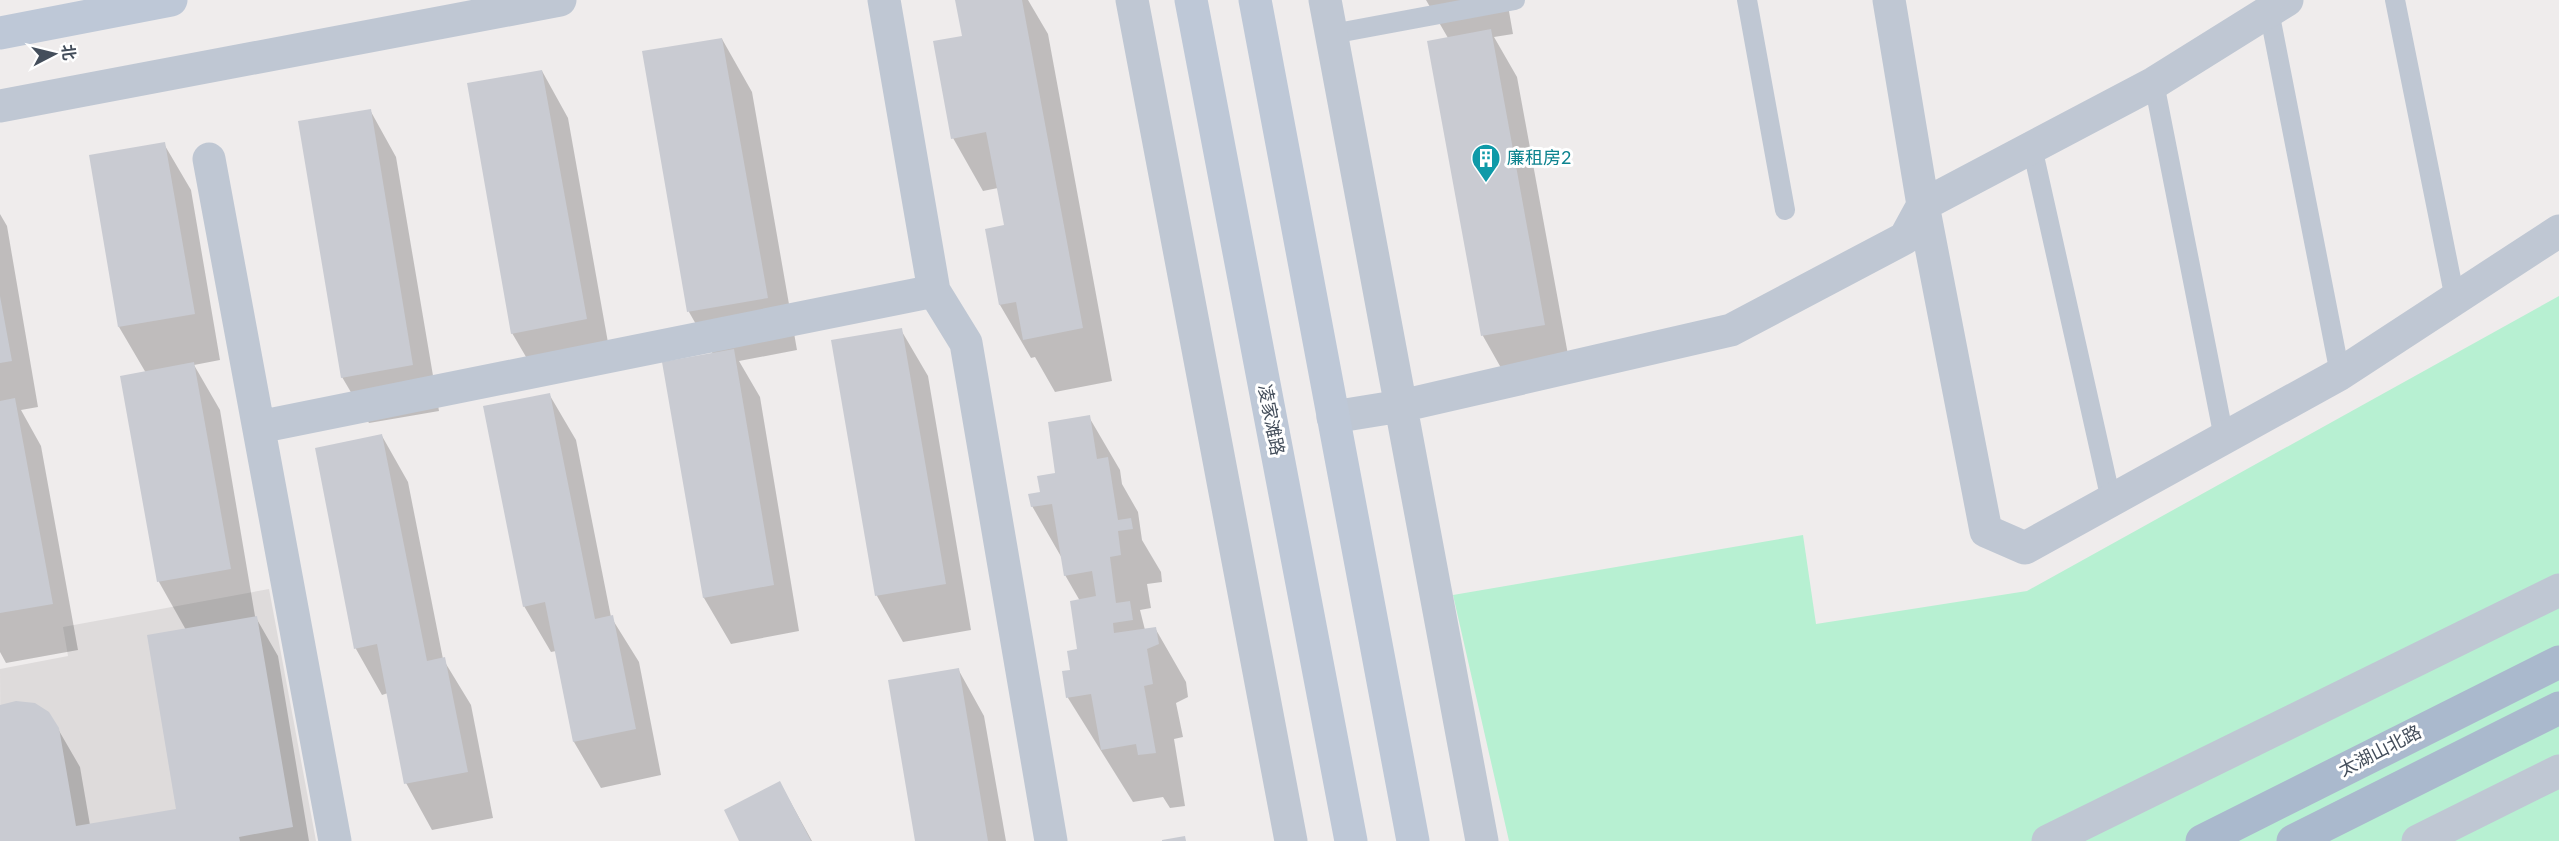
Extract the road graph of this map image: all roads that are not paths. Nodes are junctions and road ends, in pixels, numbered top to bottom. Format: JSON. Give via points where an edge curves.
{"nodes":[{"id":1,"x":171,"y":0,"type":"edge"},
{"id":2,"x":560,"y":0,"type":"edge"},
{"id":3,"x":884,"y":0,"type":"edge"},
{"id":4,"x":1132,"y":0,"type":"edge"},
{"id":5,"x":1191,"y":0,"type":"edge"},
{"id":6,"x":1255,"y":0,"type":"edge"},
{"id":7,"x":1325,"y":0,"type":"edge"},
{"id":8,"x":1515,"y":0,"type":"edge"},
{"id":9,"x":1747,"y":0,"type":"edge"},
{"id":10,"x":1889,"y":0,"type":"edge"},
{"id":11,"x":2395,"y":0,"type":"edge"},
{"id":12,"x":2278,"y":6,"type":"edge"},
{"id":13,"x":0,"y":33,"type":"edge"},
{"id":14,"x":1332,"y":34,"type":"junction"},
{"id":15,"x":2154,"y":83,"type":"junction"},
{"id":16,"x":0,"y":106,"type":"edge"},
{"id":17,"x":2032,"y":147,"type":"junction"},
{"id":18,"x":209,"y":159,"type":"dead end"},
{"id":19,"x":1923,"y":205,"type":"junction"},
{"id":20,"x":1785,"y":210,"type":"dead end"},
{"id":21,"x":2559,"y":231,"type":"edge"},
{"id":22,"x":934,"y":291,"type":"junction"},
{"id":23,"x":2455,"y":299,"type":"junction"},
{"id":24,"x":2340,"y":374,"type":"junction"},
{"id":25,"x":1401,"y":406,"type":"junction"},
{"id":26,"x":1333,"y":417,"type":"junction"},
{"id":27,"x":259,"y":427,"type":"junction"},
{"id":28,"x":2224,"y":438,"type":"junction"},
{"id":29,"x":2110,"y":500,"type":"junction"},
{"id":30,"x":2559,"y":590,"type":"edge"},
{"id":31,"x":2559,"y":662,"type":"edge"},
{"id":32,"x":2559,"y":708,"type":"edge"},
{"id":33,"x":2559,"y":771,"type":"edge"},
{"id":34,"x":335,"y":841,"type":"edge"},
{"id":35,"x":1051,"y":841,"type":"edge"},
{"id":36,"x":1291,"y":841,"type":"edge"},
{"id":37,"x":1351,"y":841,"type":"edge"},
{"id":38,"x":1413,"y":841,"type":"edge"},
{"id":39,"x":1482,"y":841,"type":"edge"},
{"id":40,"x":2049,"y":841,"type":"edge"},
{"id":41,"x":2202,"y":841,"type":"edge"},
{"id":42,"x":2293,"y":841,"type":"edge"},
{"id":43,"x":2418,"y":841,"type":"edge"}],
"edges":[{"from":1,"to":13,"type":"main road"},
{"from":2,"to":16,"type":"street"},
{"from":3,"to":22,"type":"street"},
{"from":4,"to":36,"type":"street"},
{"from":5,"to":37,"type":"main road","name":"凌家滩路"},
{"from":6,"to":26,"type":"main road"},
{"from":7,"to":14,"type":"street"},
{"from":8,"to":14,"type":"lane"},
{"from":9,"to":20,"type":"lane"},
{"from":10,"to":19,"type":"street"},
{"from":11,"to":23,"type":"lane"},
{"from":12,"to":15,"type":"street"},
{"from":12,"to":24,"type":"lane"},
{"from":14,"to":25,"type":"street"},
{"from":15,"to":17,"type":"street"},
{"from":15,"to":28,"type":"lane"},
{"from":17,"to":19,"type":"street"},
{"from":17,"to":29,"type":"lane"},
{"from":18,"to":27,"type":"street"},
{"from":19,"to":25,"type":"street","via":[[1905,238],[1731,330]]},
{"from":19,"to":29,"type":"street","via":[[1986,531],[2025,548]]},
{"from":21,"to":23,"type":"street"},
{"from":22,"to":27,"type":"street"},
{"from":22,"to":35,"type":"street","via":[[966,343]]},
{"from":23,"to":24,"type":"street"},
{"from":24,"to":28,"type":"street"},
{"from":25,"to":26,"type":"street"},
{"from":25,"to":39,"type":"street"},
{"from":26,"to":38,"type":"main road"},
{"from":27,"to":34,"type":"street"},
{"from":28,"to":29,"type":"street"},
{"from":30,"to":40,"type":"street"},
{"from":31,"to":41,"type":"main road","name":"太湖山北路"},
{"from":32,"to":42,"type":"main road"},
{"from":33,"to":43,"type":"street"}]}
